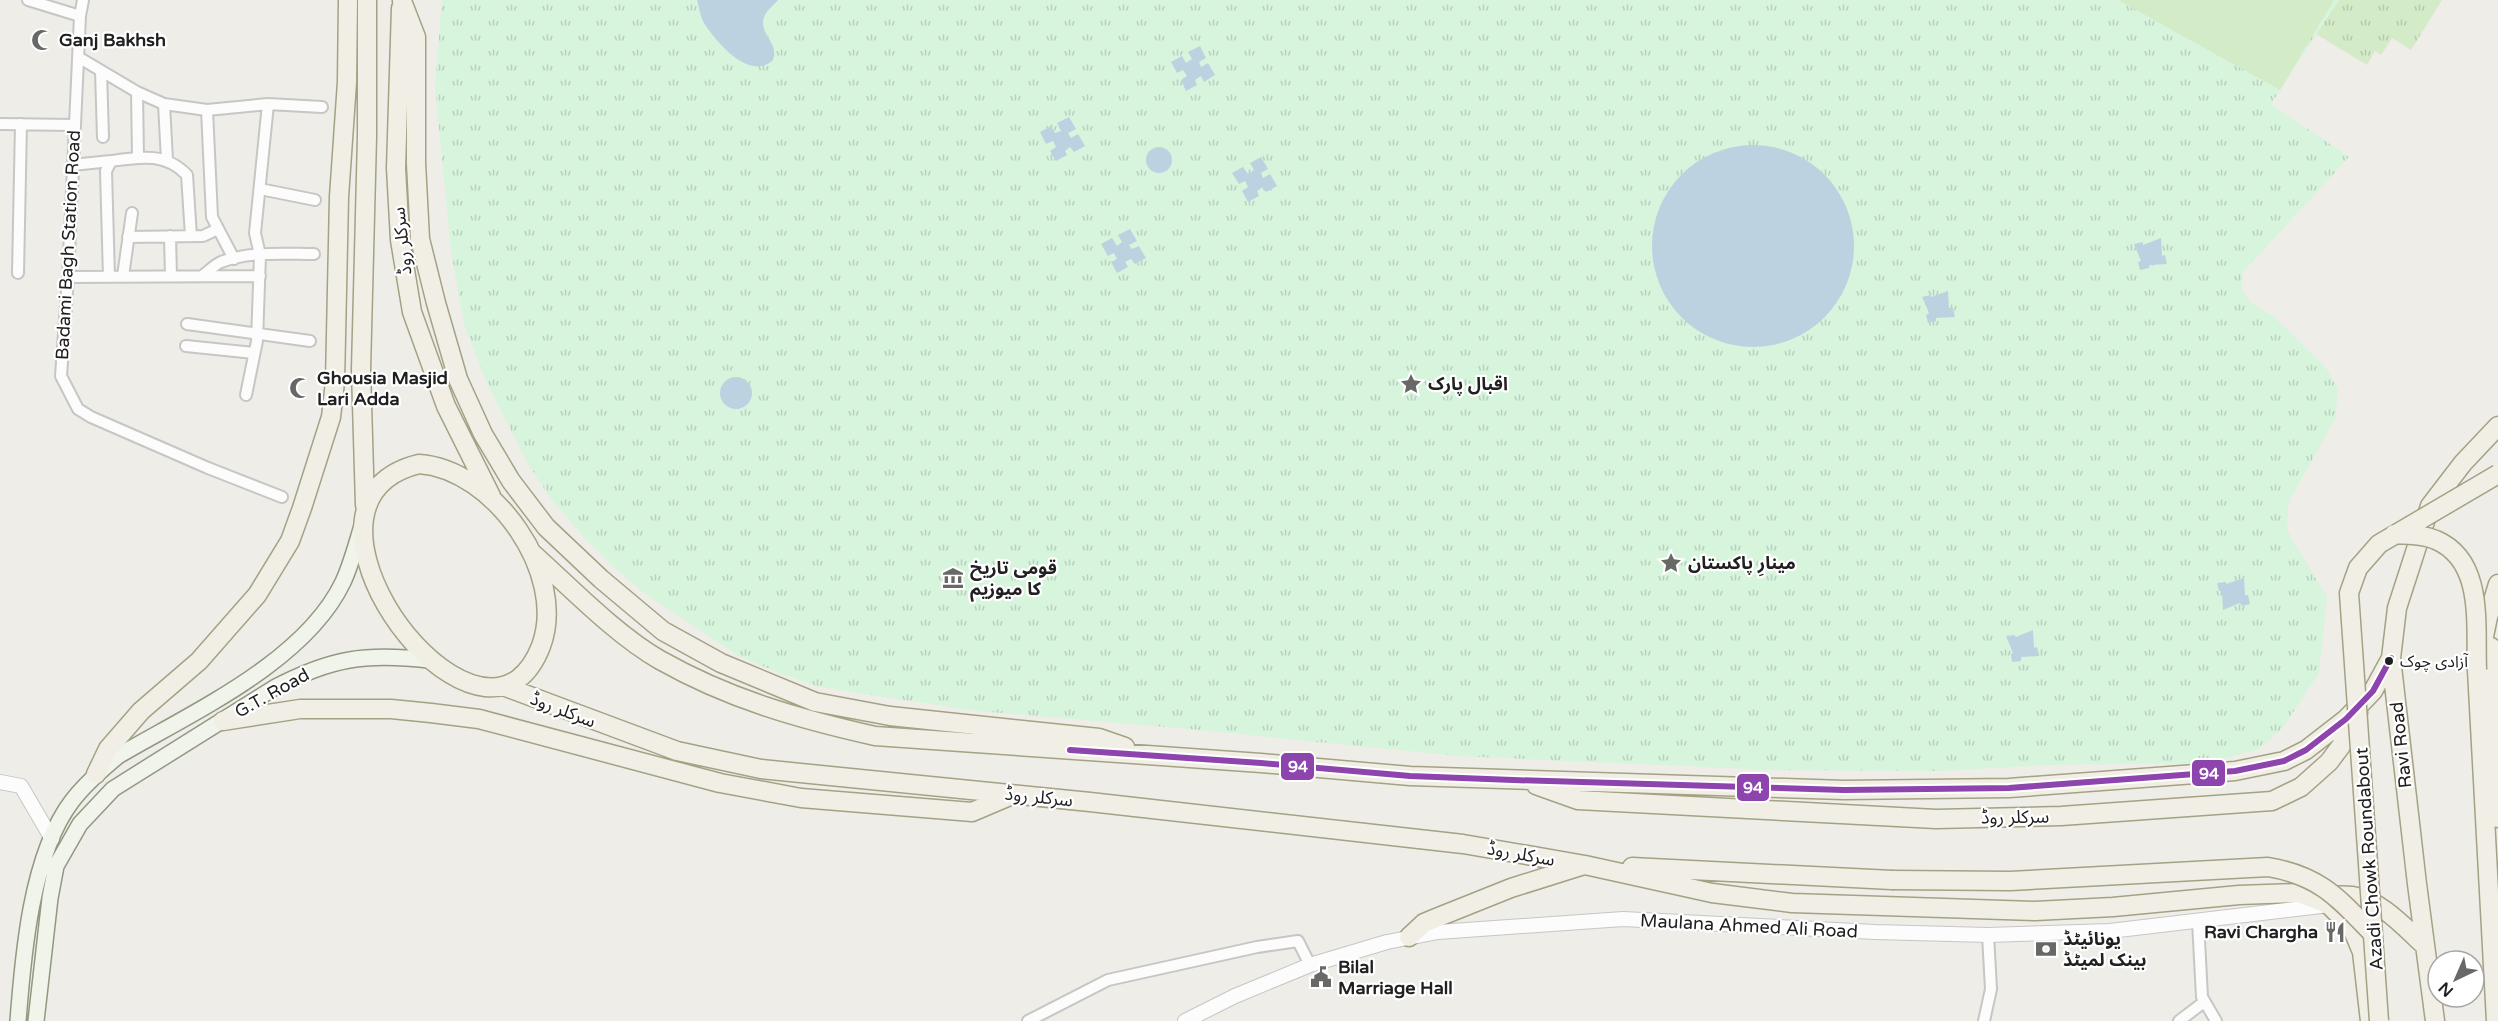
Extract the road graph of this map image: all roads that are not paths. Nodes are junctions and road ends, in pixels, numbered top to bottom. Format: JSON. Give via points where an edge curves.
{"nodes":[{"id":1,"x":28,"y":0,"type":"edge"},
{"id":2,"x":83,"y":0,"type":"edge"},
{"id":3,"x":348,"y":0,"type":"edge"},
{"id":4,"x":368,"y":0,"type":"edge"},
{"id":5,"x":402,"y":0,"type":"edge"},
{"id":6,"x":80,"y":16,"type":"junction"},
{"id":7,"x":78,"y":57,"type":"junction"},
{"id":8,"x":101,"y":71,"type":"junction"},
{"id":9,"x":137,"y":92,"type":"junction"},
{"id":10,"x":164,"y":104,"type":"junction"},
{"id":11,"x":268,"y":104,"type":"junction"},
{"id":12,"x":322,"y":107,"type":"dead end"},
{"id":13,"x":207,"y":110,"type":"junction"},
{"id":14,"x":0,"y":124,"type":"edge"},
{"id":15,"x":21,"y":124,"type":"junction"},
{"id":16,"x":74,"y":125,"type":"junction"},
{"id":17,"x":103,"y":137,"type":"dead end"},
{"id":18,"x":138,"y":157,"type":"junction"},
{"id":19,"x":167,"y":160,"type":"junction"},
{"id":20,"x":111,"y":161,"type":"junction"},
{"id":21,"x":72,"y":165,"type":"junction"},
{"id":22,"x":260,"y":189,"type":"junction"},
{"id":23,"x":315,"y":200,"type":"dead end"},
{"id":24,"x":132,"y":213,"type":"dead end"},
{"id":25,"x":218,"y":229,"type":"junction"},
{"id":26,"x":190,"y":236,"type":"junction"},
{"id":27,"x":128,"y":237,"type":"junction"},
{"id":28,"x":170,"y":237,"type":"junction"},
{"id":29,"x":314,"y":254,"type":"dead end"},
{"id":30,"x":260,"y":255,"type":"junction"},
{"id":31,"x":234,"y":259,"type":"junction"},
{"id":32,"x":18,"y":273,"type":"dead end"},
{"id":33,"x":123,"y":276,"type":"junction"},
{"id":34,"x":171,"y":276,"type":"junction"},
{"id":35,"x":202,"y":276,"type":"junction"},
{"id":36,"x":260,"y":276,"type":"junction"},
{"id":37,"x":68,"y":277,"type":"junction"},
{"id":38,"x":109,"y":277,"type":"junction"},
{"id":39,"x":187,"y":324,"type":"dead end"},
{"id":40,"x":257,"y":332,"type":"junction"},
{"id":41,"x":310,"y":341,"type":"dead end"},
{"id":42,"x":186,"y":346,"type":"dead end"},
{"id":43,"x":254,"y":353,"type":"junction"},
{"id":44,"x":246,"y":396,"type":"dead end"},
{"id":45,"x":2498,"y":426,"type":"edge"},
{"id":46,"x":2498,"y":474,"type":"edge"},
{"id":47,"x":282,"y":497,"type":"dead end"},
{"id":48,"x":493,"y":500,"type":"junction"},
{"id":49,"x":365,"y":507,"type":"junction"},
{"id":50,"x":362,"y":526,"type":"junction"},
{"id":51,"x":2392,"y":534,"type":"junction"},
{"id":52,"x":531,"y":552,"type":"junction"},
{"id":53,"x":2498,"y":584,"type":"edge"},
{"id":54,"x":2498,"y":622,"type":"edge"},
{"id":55,"x":2391,"y":658,"type":"junction"},
{"id":56,"x":429,"y":660,"type":"junction"},
{"id":57,"x":2477,"y":670,"type":"junction"},
{"id":58,"x":503,"y":686,"type":"junction"},
{"id":59,"x":2359,"y":711,"type":"junction"},
{"id":60,"x":223,"y":721,"type":"junction"},
{"id":61,"x":1150,"y":756,"type":"junction"},
{"id":62,"x":96,"y":774,"type":"junction"},
{"id":63,"x":1524,"y":781,"type":"junction"},
{"id":64,"x":0,"y":782,"type":"edge"},
{"id":65,"x":1014,"y":794,"type":"junction"},
{"id":66,"x":2497,"y":799,"type":"edge"},
{"id":67,"x":2498,"y":818,"type":"edge"},
{"id":68,"x":52,"y":839,"type":"junction"},
{"id":69,"x":1585,"y":865,"type":"junction"},
{"id":70,"x":2309,"y":896,"type":"junction"},
{"id":71,"x":1792,"y":903,"type":"junction"},
{"id":72,"x":2329,"y":905,"type":"junction"},
{"id":73,"x":2198,"y":921,"type":"junction"},
{"id":74,"x":1789,"y":928,"type":"junction"},
{"id":75,"x":1988,"y":935,"type":"junction"},
{"id":76,"x":2374,"y":935,"type":"junction"},
{"id":77,"x":1409,"y":937,"type":"junction"},
{"id":78,"x":2425,"y":946,"type":"junction"},
{"id":79,"x":1310,"y":965,"type":"junction"},
{"id":80,"x":2204,"y":1002,"type":"junction"},
{"id":81,"x":18,"y":1021,"type":"edge"},
{"id":82,"x":36,"y":1021,"type":"edge"},
{"id":83,"x":1028,"y":1021,"type":"edge"},
{"id":84,"x":1185,"y":1021,"type":"edge"},
{"id":85,"x":1984,"y":1021,"type":"edge"},
{"id":86,"x":2179,"y":1021,"type":"edge"},
{"id":87,"x":2216,"y":1021,"type":"edge"},
{"id":88,"x":2370,"y":1021,"type":"edge"},
{"id":89,"x":2379,"y":1021,"type":"edge"},
{"id":90,"x":2435,"y":1021,"type":"edge"},
{"id":91,"x":2496,"y":1021,"type":"edge"}],
"edges":[{"from":1,"to":6,"type":"street"},
{"from":2,"to":6,"type":"street","name":"Badami Bagh Station Road"},
{"from":3,"to":62,"type":"main road","via":[[334,393],[331,417],[302,508],[290,541],[257,595],[199,661],[141,711],[108,749]]},
{"from":4,"to":49,"type":"main road","name":"سرکلر روڈ","via":[[361,370]]},
{"from":5,"to":48,"type":"main road","name":"سرکلر روڈ","via":[[396,168],[400,240],[412,312],[446,406]]},
{"from":5,"to":61,"type":"main road","via":[[416,37],[420,239],[436,303],[458,379],[483,434],[511,481],[546,527],[663,631],[721,663],[815,702],[890,716],[1099,738]]},
{"from":6,"to":7,"type":"street","name":"Badami Bagh Station Road"},
{"from":7,"to":8,"type":"street"},
{"from":7,"to":16,"type":"street","name":"Badami Bagh Station Road"},
{"from":8,"to":9,"type":"street"},
{"from":8,"to":17,"type":"street"},
{"from":9,"to":10,"type":"street"},
{"from":9,"to":18,"type":"street"},
{"from":10,"to":13,"type":"street"},
{"from":10,"to":19,"type":"street"},
{"from":11,"to":12,"type":"street"},
{"from":11,"to":13,"type":"street"},
{"from":11,"to":22,"type":"street"},
{"from":13,"to":25,"type":"street","via":[[212,217]]},
{"from":14,"to":15,"type":"street"},
{"from":15,"to":16,"type":"street"},
{"from":15,"to":32,"type":"street"},
{"from":16,"to":21,"type":"street","name":"Badami Bagh Station Road"},
{"from":18,"to":19,"type":"street"},
{"from":18,"to":20,"type":"street"},
{"from":19,"to":26,"type":"street","via":[[187,175]]},
{"from":20,"to":21,"type":"street"},
{"from":20,"to":38,"type":"street","via":[[106,171]]},
{"from":21,"to":37,"type":"street","name":"Badami Bagh Station Road"},
{"from":22,"to":23,"type":"street"},
{"from":22,"to":30,"type":"street","via":[[255,234]]},
{"from":24,"to":27,"type":"street"},
{"from":25,"to":26,"type":"street","via":[[203,236]]},
{"from":25,"to":31,"type":"street"},
{"from":26,"to":28,"type":"street"},
{"from":27,"to":28,"type":"street"},
{"from":27,"to":33,"type":"street"},
{"from":28,"to":34,"type":"street"},
{"from":29,"to":30,"type":"street"},
{"from":30,"to":31,"type":"street"},
{"from":30,"to":36,"type":"street"},
{"from":31,"to":35,"type":"street","via":[[219,263]]},
{"from":33,"to":34,"type":"street"},
{"from":33,"to":38,"type":"street"},
{"from":34,"to":35,"type":"street"},
{"from":35,"to":36,"type":"street"},
{"from":36,"to":40,"type":"street"},
{"from":37,"to":38,"type":"street"},
{"from":37,"to":47,"type":"street","name":"Badami Bagh Station Road","via":[[61,376],[78,409],[121,431]]},
{"from":39,"to":40,"type":"street"},
{"from":40,"to":41,"type":"street"},
{"from":40,"to":43,"type":"street"},
{"from":42,"to":43,"type":"street"},
{"from":43,"to":44,"type":"street"},
{"from":45,"to":55,"type":"main road","name":"Ravi Road","via":[[2430,506],[2397,608]]},
{"from":46,"to":51,"type":"main road","name":"Azadi Chowk Roundabout","bridge":true},
{"from":48,"to":49,"type":"main road","via":[[443,468],[419,464],[384,481]]},
{"from":48,"to":52,"type":"main road"},
{"from":49,"to":50,"type":"main road"},
{"from":50,"to":56,"type":"main road","via":[[369,564],[387,604],[401,628]]},
{"from":50,"to":62,"type":"main road","via":[[343,583],[302,639],[275,662],[118,756]]},
{"from":51,"to":57,"type":"main road","bridge":true,"via":[[2436,540],[2463,561],[2474,592]]},
{"from":51,"to":59,"type":"main road","name":"Azadi Chowk Roundabout","bridge":true,"via":[[2363,561],[2349,593]]},
{"from":52,"to":58,"type":"main road","via":[[545,592],[544,638],[524,674]]},
{"from":52,"to":61,"type":"main road","name":"سرکلر روڈ","via":[[609,622],[659,659],[729,695],[875,736]]},
{"from":53,"to":57,"type":"main road","bridge":true},
{"from":54,"to":66,"type":"main road","via":[[2489,655]]},
{"from":55,"to":63,"type":"main road","name":"سرکلر روڈ","via":[[2373,691],[2346,719],[2306,750],[2284,761],[2244,769],[1962,789],[1844,790]]},
{"from":55,"to":78,"type":"main road","name":"Ravi Road"},
{"from":56,"to":58,"type":"main road","via":[[461,680]]},
{"from":56,"to":60,"type":"main road","name":"G.T. Road","via":[[358,657],[326,664],[274,688]]},
{"from":57,"to":91,"type":"main road"},
{"from":58,"to":65,"type":"main road","name":"سرکلر روڈ","via":[[712,760],[812,775]]},
{"from":59,"to":63,"type":"main road","name":"سرکلر روڈ","via":[[2329,762],[2301,787],[2272,801],[2061,816],[1936,819],[1578,800]]},
{"from":59,"to":76,"type":"main road","name":"Azadi Chowk Roundabout","bridge":true},
{"from":60,"to":65,"type":"main road","via":[[300,709],[431,713],[479,719],[720,783],[801,798],[972,812]]},
{"from":60,"to":82,"type":"main road","name":"G.T. Road","via":[[113,789],[71,837],[56,866]]},
{"from":61,"to":63,"type":"main road","name":"سرکلر روڈ"},
{"from":62,"to":68,"type":"main road","via":[[71,802]]},
{"from":64,"to":68,"type":"street","via":[[21,786]]},
{"from":65,"to":69,"type":"main road","name":"سرکلر روڈ","via":[[1463,844]]},
{"from":66,"to":67,"type":"main road"},
{"from":68,"to":81,"type":"main road","via":[[35,891]]},
{"from":69,"to":71,"type":"main road","name":"سرکلر روڈ","via":[[1712,893]]},
{"from":69,"to":76,"type":"main road","name":"سرکلر روڈ","bridge":true,"via":[[2010,882],[2268,867],[2315,881]]},
{"from":69,"to":77,"type":"main road","via":[[1511,888],[1436,918]]},
{"from":70,"to":71,"type":"main road","name":"سرکلر روڈ","via":[[2239,895],[2035,911]]},
{"from":70,"to":72,"type":"main road","name":"سرکلر روڈ"},
{"from":70,"to":78,"type":"main road","via":[[2353,896],[2372,902]]},
{"from":71,"to":74,"type":"street"},
{"from":72,"to":73,"type":"street","name":"Maulana Ahmed Ali Road"},
{"from":72,"to":88,"type":"main road","name":"سرکلر روڈ","via":[[2352,928],[2362,952]]},
{"from":73,"to":75,"type":"street","name":"Maulana Ahmed Ali Road","via":[[2110,931]]},
{"from":73,"to":80,"type":"street"},
{"from":74,"to":75,"type":"street","name":"Maulana Ahmed Ali Road"},
{"from":74,"to":77,"type":"street","name":"Maulana Ahmed Ali Road","via":[[1623,919],[1490,927]]},
{"from":75,"to":85,"type":"street","via":[[1991,989]]},
{"from":76,"to":89,"type":"main road","name":"Azadi Chowk Roundabout","bridge":true},
{"from":77,"to":79,"type":"street","name":"Maulana Ahmed Ali Road"},
{"from":78,"to":90,"type":"main road","name":"Ravi Road"},
{"from":79,"to":83,"type":"street","via":[[1298,941],[1257,946],[1108,981]]},
{"from":79,"to":84,"type":"street","name":"Maulana Ahmed Ali Road"},
{"from":80,"to":86,"type":"street"},
{"from":80,"to":87,"type":"street"}]}
